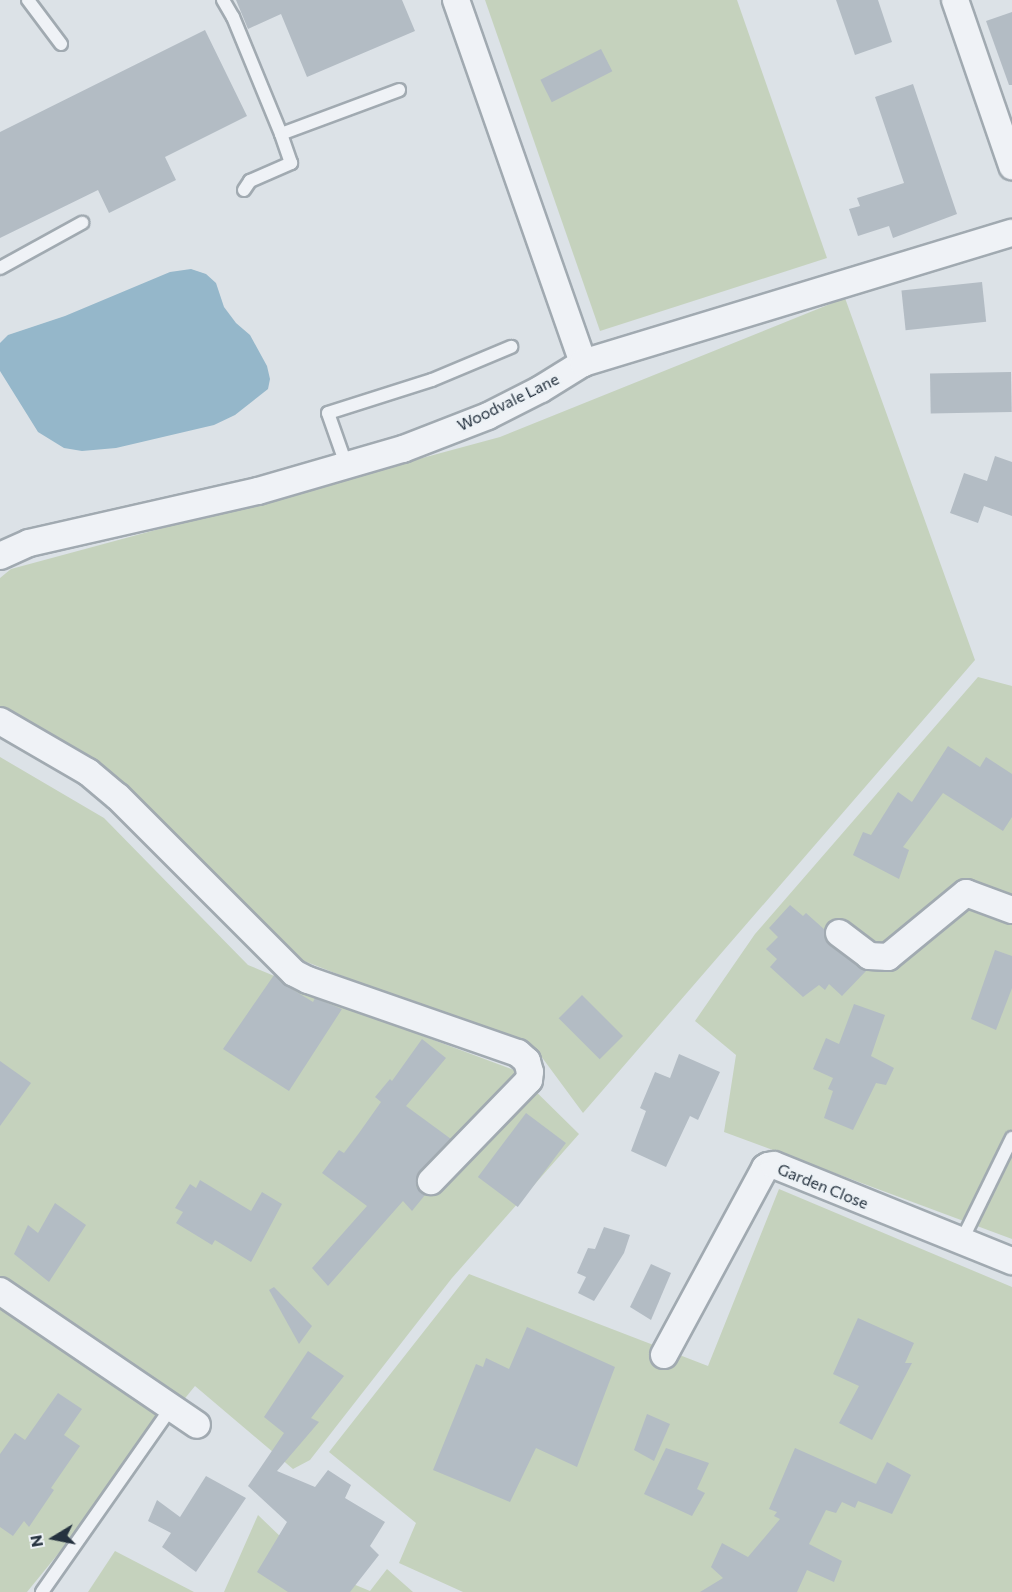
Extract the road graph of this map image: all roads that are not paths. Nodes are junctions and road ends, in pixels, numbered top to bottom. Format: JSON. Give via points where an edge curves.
{"nodes":[{"id":1,"x":28,"y":0,"type":"edge"},
{"id":2,"x":223,"y":0,"type":"edge"},
{"id":3,"x":456,"y":0,"type":"edge"},
{"id":4,"x":955,"y":0,"type":"edge"},
{"id":5,"x":61,"y":44,"type":"dead end"},
{"id":6,"x":399,"y":90,"type":"dead end"},
{"id":7,"x":281,"y":134,"type":"junction"},
{"id":8,"x":1012,"y":166,"type":"edge"},
{"id":9,"x":244,"y":190,"type":"dead end"},
{"id":10,"x":82,"y":223,"type":"dead end"},
{"id":11,"x":1012,"y":233,"type":"edge"},
{"id":12,"x":0,"y":268,"type":"edge"},
{"id":13,"x":511,"y":347,"type":"dead end"},
{"id":14,"x":583,"y":363,"type":"junction"},
{"id":15,"x":347,"y":467,"type":"junction"},
{"id":16,"x":0,"y":556,"type":"edge"},
{"id":17,"x":0,"y":721,"type":"edge"},
{"id":18,"x":1012,"y":910,"type":"edge"},
{"id":19,"x":839,"y":933,"type":"dead end"},
{"id":20,"x":1012,"y":1138,"type":"edge"},
{"id":21,"x":431,"y":1181,"type":"dead end"},
{"id":22,"x":961,"y":1242,"type":"junction"},
{"id":23,"x":1012,"y":1261,"type":"edge"},
{"id":24,"x":0,"y":1291,"type":"edge"},
{"id":25,"x":664,"y":1355,"type":"dead end"},
{"id":26,"x":171,"y":1408,"type":"junction"},
{"id":27,"x":197,"y":1425,"type":"dead end"},
{"id":28,"x":42,"y":1592,"type":"edge"}],
"edges":[{"from":1,"to":5,"type":"lane"},
{"from":2,"to":7,"type":"lane","via":[[234,17]]},
{"from":3,"to":14,"type":"street"},
{"from":4,"to":8,"type":"street"},
{"from":6,"to":7,"type":"lane"},
{"from":7,"to":9,"type":"lane","via":[[291,163],[250,181]]},
{"from":10,"to":12,"type":"lane"},
{"from":11,"to":14,"type":"street","name":"Woodvale Lane"},
{"from":13,"to":15,"type":"lane","via":[[432,380],[328,413]]},
{"from":14,"to":15,"type":"street","name":"Woodvale Lane","via":[[489,416]]},
{"from":15,"to":16,"type":"street","name":"Woodvale Lane","via":[[258,492],[29,543]]},
{"from":17,"to":21,"type":"street","via":[[61,754],[117,796],[294,973],[518,1053],[527,1061],[528,1080]]},
{"from":18,"to":19,"type":"street","via":[[966,893],[888,957],[869,956]]},
{"from":20,"to":22,"type":"lane"},
{"from":22,"to":23,"type":"street","name":"Garden Close"},
{"from":22,"to":25,"type":"street","name":"Garden Close","via":[[768,1166]]},
{"from":24,"to":26,"type":"street"},
{"from":26,"to":27,"type":"street"},
{"from":26,"to":28,"type":"lane"}]}
